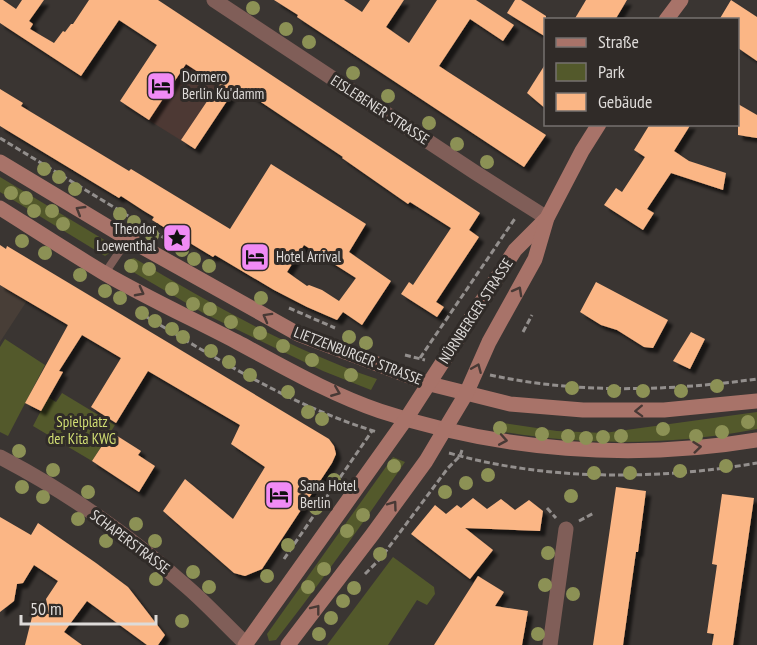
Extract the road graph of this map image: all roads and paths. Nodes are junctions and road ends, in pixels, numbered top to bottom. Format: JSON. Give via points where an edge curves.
{"nodes":[{"id":1,"x":214,"y":0,"type":"edge"},
{"id":2,"x":681,"y":0,"type":"edge"},
{"id":3,"x":668,"y":18,"type":"edge"},
{"id":4,"x":598,"y":126,"type":"edge"},
{"id":5,"x":0,"y":138,"type":"edge"},
{"id":6,"x":0,"y":162,"type":"edge"},
{"id":7,"x":0,"y":208,"type":"edge"},
{"id":8,"x":547,"y":218,"type":"junction"},
{"id":9,"x":506,"y":230,"type":"dead end"},
{"id":10,"x":128,"y":239,"type":"junction"},
{"id":11,"x":181,"y":248,"type":"dead end"},
{"id":12,"x":105,"y":273,"type":"junction"},
{"id":13,"x":279,"y":304,"type":"dead end"},
{"id":14,"x":136,"y":310,"type":"dead end"},
{"id":15,"x":532,"y":315,"type":"dead end"},
{"id":16,"x":523,"y":332,"type":"dead end"},
{"id":17,"x":345,"y":333,"type":"dead end"},
{"id":18,"x":408,"y":375,"type":"junction"},
{"id":19,"x":757,"y":379,"type":"edge"},
{"id":20,"x":515,"y":380,"type":"dead end"},
{"id":21,"x":430,"y":384,"type":"junction"},
{"id":22,"x":465,"y":394,"type":"junction"},
{"id":23,"x":757,"y":401,"type":"edge"},
{"id":24,"x":384,"y":412,"type":"junction"},
{"id":25,"x":406,"y":419,"type":"junction"},
{"id":26,"x":353,"y":425,"type":"dead end"},
{"id":27,"x":446,"y":429,"type":"junction"},
{"id":28,"x":757,"y":440,"type":"edge"},
{"id":29,"x":0,"y":457,"type":"edge"},
{"id":30,"x":479,"y":460,"type":"dead end"},
{"id":31,"x":757,"y":463,"type":"edge"},
{"id":32,"x":566,"y":529,"type":"dead end"},
{"id":33,"x":280,"y":565,"type":"dead end"},
{"id":34,"x":246,"y":645,"type":"edge"},
{"id":35,"x":288,"y":645,"type":"edge"},
{"id":36,"x":550,"y":645,"type":"edge"}],
"edges":[{"from":1,"to":8,"type":"street","name":"EISLEBENER STRASSE"},
{"from":2,"to":3,"type":"main road"},
{"from":4,"to":8,"type":"main road","name":"NÜRNBERGER STRASSE"},
{"from":5,"to":11,"type":"path"},
{"from":10,"to":6,"type":"main road","name":"LIETZENBURGER STRASSE","one_way":true},
{"from":7,"to":12,"type":"main road"},
{"from":8,"to":21,"type":"main road","name":"NÜRNBERGER STRASSE","via":[[514,250]]},
{"from":22,"to":8,"type":"main road","name":"NÜRNBERGER STRASSE","one_way":true,"via":[[535,259]]},
{"from":9,"to":18,"type":"path"},
{"from":10,"to":12,"type":"lane"},
{"from":18,"to":10,"type":"main road","name":"LIETZENBURGER STRASSE","one_way":true,"via":[[298,334]]},
{"from":12,"to":24,"type":"main road","one_way":true,"via":[[320,386]]},
{"from":13,"to":17,"type":"path"},
{"from":14,"to":26,"type":"path","via":[[255,381]]},
{"from":15,"to":16,"type":"path"},
{"from":18,"to":21,"type":"main road","name":"LIETZENBURGER STRASSE"},
{"from":19,"to":20,"type":"path","via":[[629,389]]},
{"from":21,"to":22,"type":"main road","name":"LIETZENBURGER STRASSE"},
{"from":21,"to":25,"type":"main road","name":"NÜRNBERGER STRASSE"},
{"from":23,"to":22,"type":"main road","name":"LIETZENBURGER STRASSE","one_way":true,"via":[[664,410],[598,411],[510,404]]},
{"from":22,"to":27,"type":"main road","name":"NÜRNBERGER STRASSE"},
{"from":24,"to":25,"type":"main road"},
{"from":24,"to":33,"type":"path"},
{"from":25,"to":27,"type":"main road"},
{"from":25,"to":34,"type":"main road","name":"NÜRNBERGER STRASSE"},
{"from":27,"to":28,"type":"main road","one_way":true,"via":[[523,444],[601,451]]},
{"from":35,"to":27,"type":"main road","name":"NÜRNBERGER STRASSE","one_way":true},
{"from":29,"to":34,"type":"street","name":"SCHAPERSTRASSE","via":[[57,489],[134,543],[187,586]]},
{"from":30,"to":31,"type":"path","via":[[551,471],[636,475]]},
{"from":32,"to":36,"type":"street"}]}
